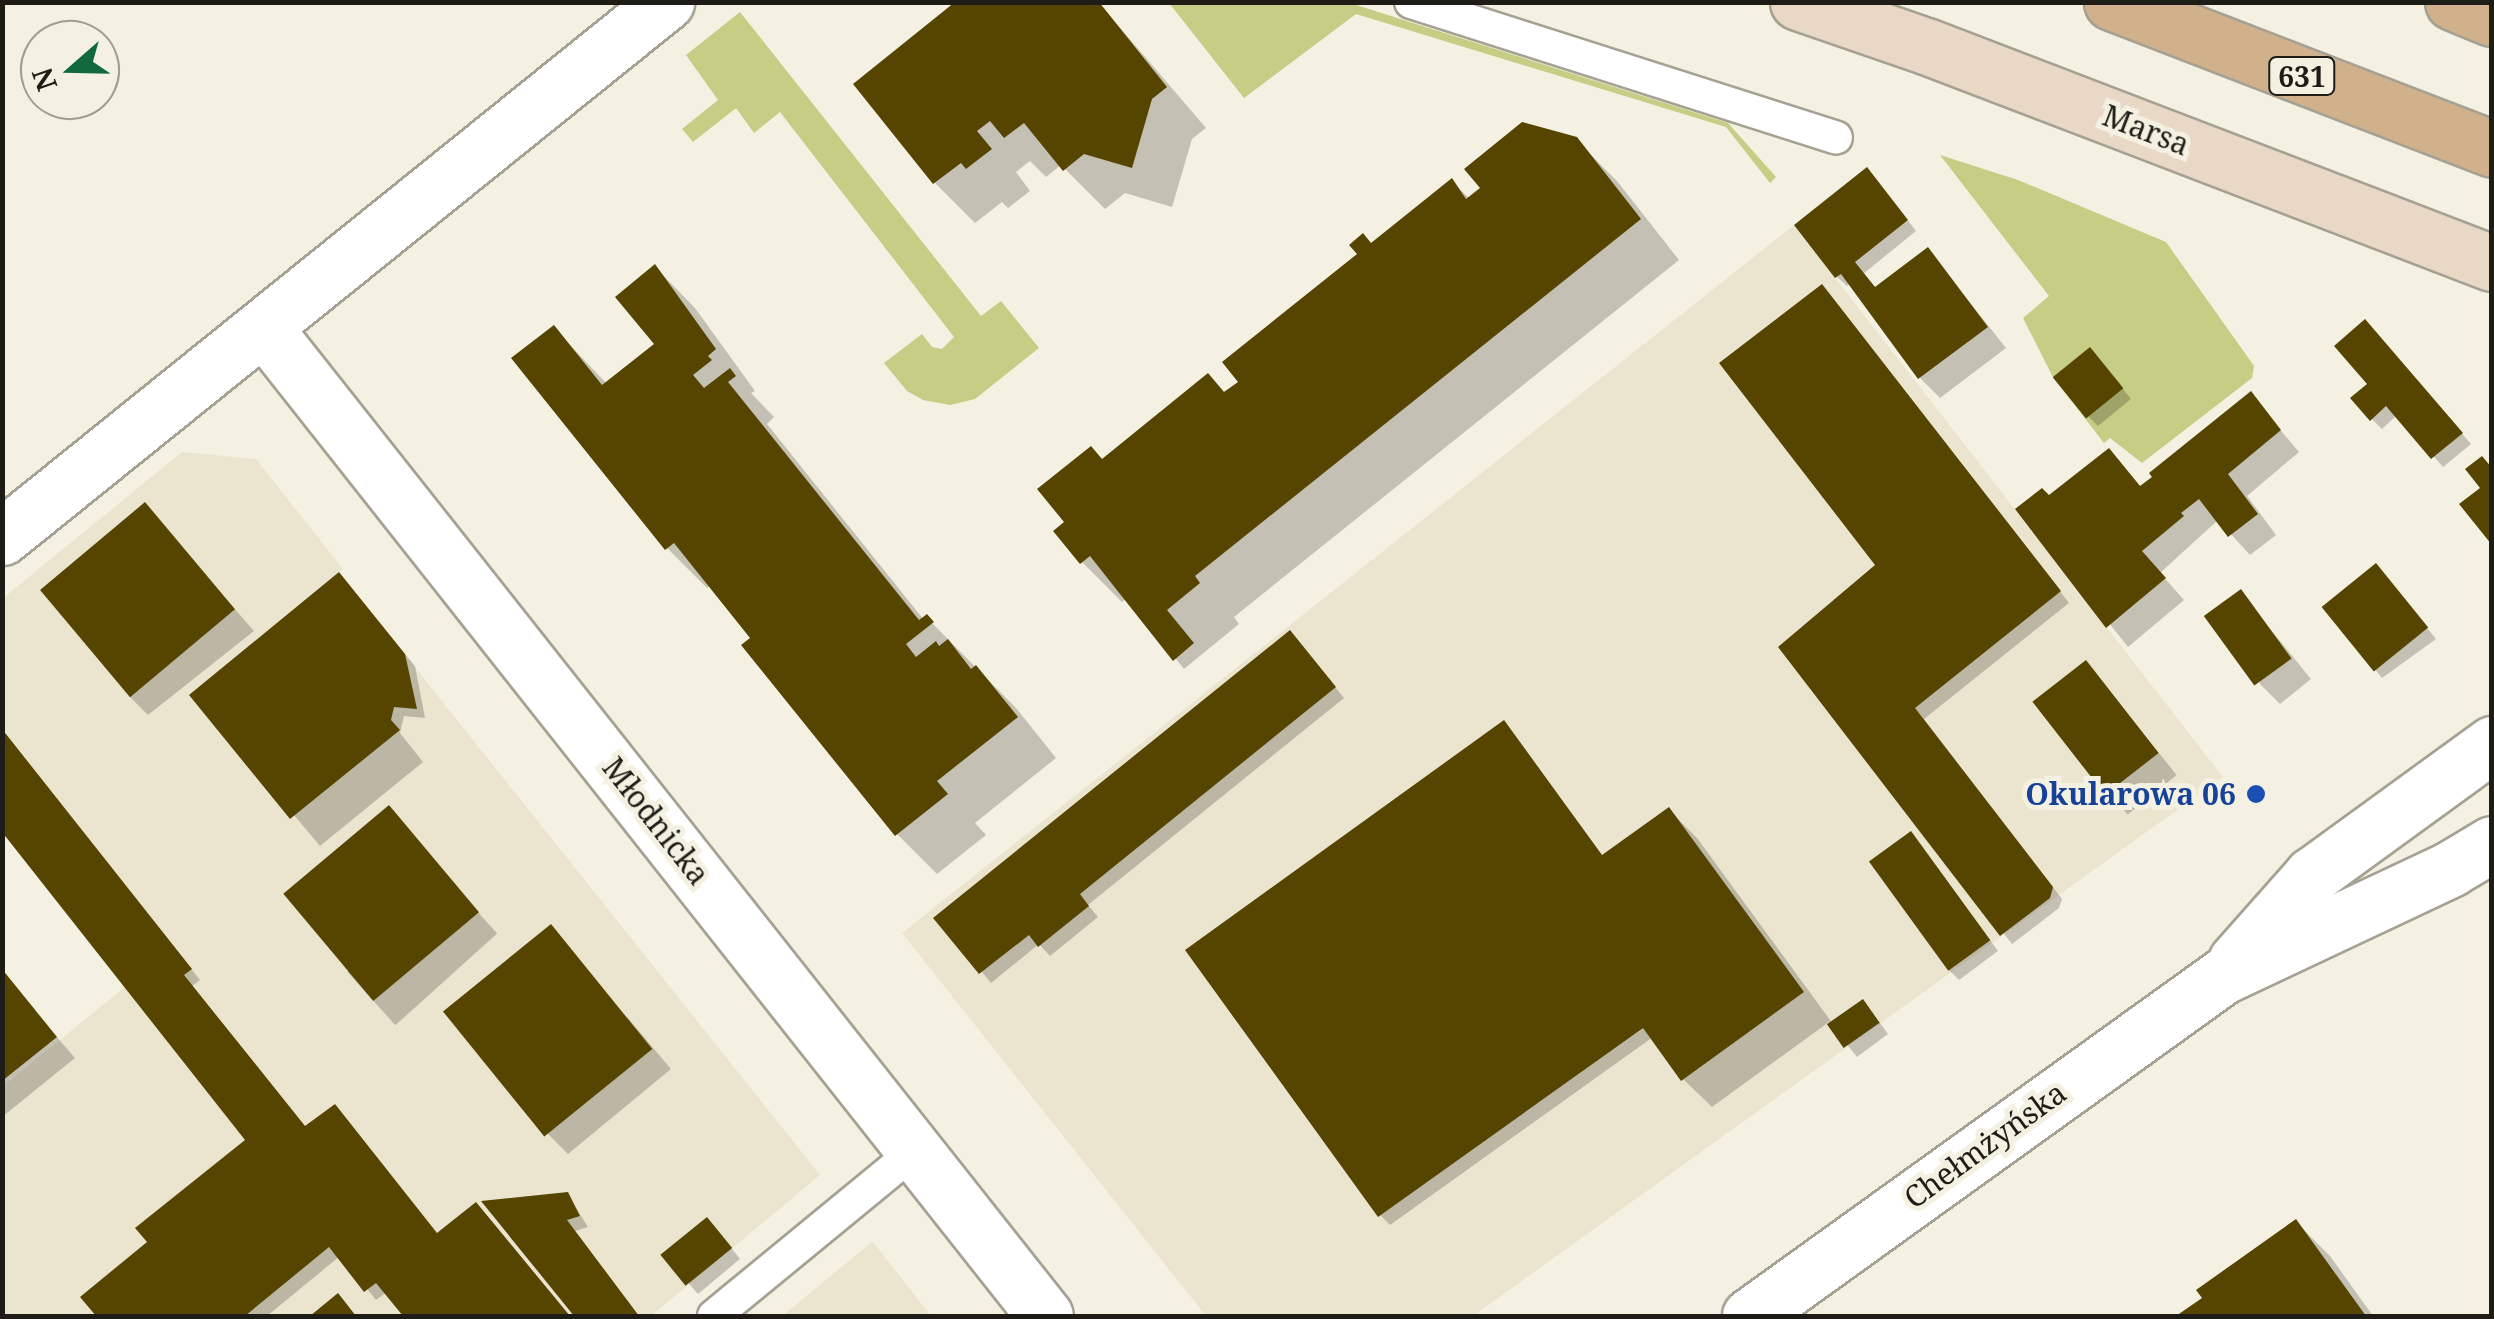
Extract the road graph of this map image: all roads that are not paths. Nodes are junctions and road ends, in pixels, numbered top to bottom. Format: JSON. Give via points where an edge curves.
{"nodes":[{"id":1,"x":666,"y":2,"type":"edge"},
{"id":2,"x":1411,"y":2,"type":"edge"},
{"id":3,"x":1798,"y":2,"type":"edge"},
{"id":4,"x":2112,"y":2,"type":"edge"},
{"id":5,"x":2452,"y":2,"type":"edge"},
{"id":6,"x":2492,"y":18,"type":"edge"},
{"id":7,"x":1836,"y":138,"type":"dead end"},
{"id":8,"x":2492,"y":149,"type":"edge"},
{"id":9,"x":2492,"y":262,"type":"edge"},
{"id":10,"x":264,"y":328,"type":"junction"},
{"id":11,"x":2,"y":536,"type":"edge"},
{"id":12,"x":2492,"y":744,"type":"edge"},
{"id":13,"x":2492,"y":844,"type":"edge"},
{"id":14,"x":2223,"y":976,"type":"junction"},
{"id":15,"x":916,"y":1150,"type":"junction"},
{"id":16,"x":714,"y":1316,"type":"edge"},
{"id":17,"x":1045,"y":1316,"type":"edge"},
{"id":18,"x":1750,"y":1316,"type":"edge"}],
"edges":[{"from":1,"to":10,"type":"street"},
{"from":2,"to":7,"type":"lane"},
{"from":3,"to":9,"type":"main road","name":"Marsa"},
{"from":4,"to":8,"type":"main road","number":"631"},
{"from":5,"to":6,"type":"main road"},
{"from":10,"to":11,"type":"street"},
{"from":10,"to":15,"type":"street","name":"Młodnicka"},
{"from":12,"to":14,"type":"street","name":"Chełmżyńska","via":[[2312,875]]},
{"from":13,"to":14,"type":"street","name":"Chełmżyńska"},
{"from":14,"to":18,"type":"street","name":"Chełmżyńska"},
{"from":15,"to":16,"type":"lane"},
{"from":15,"to":17,"type":"street","name":"Młodnicka"}]}
